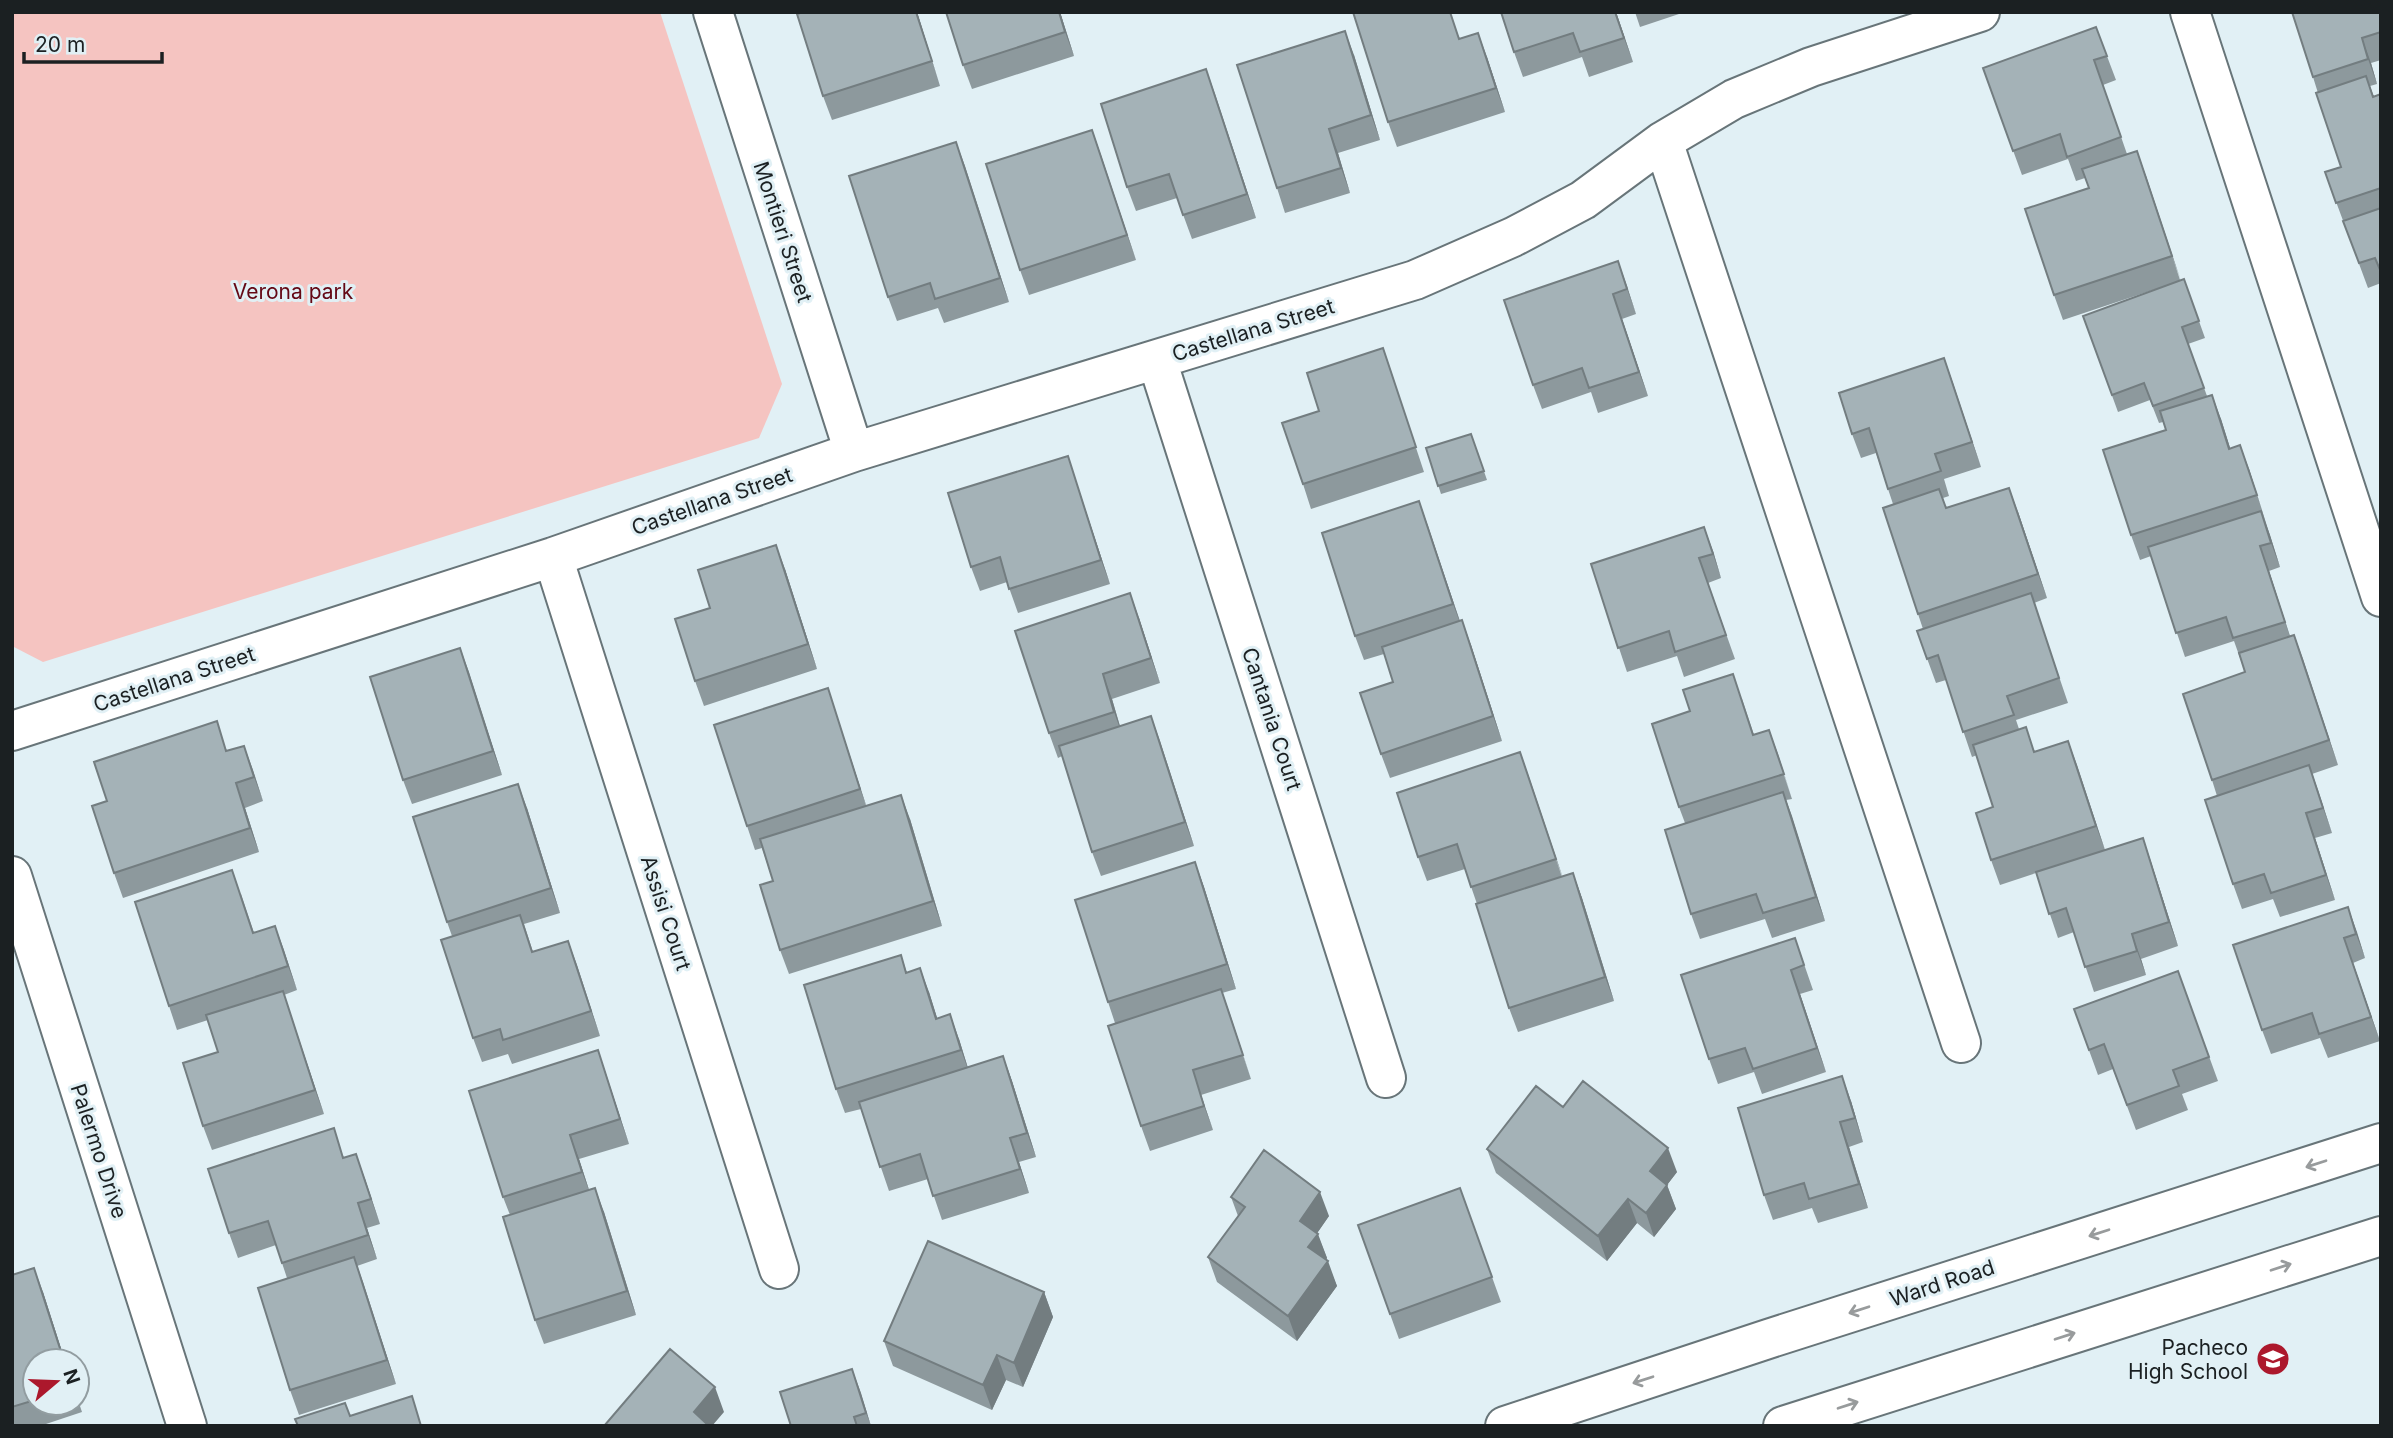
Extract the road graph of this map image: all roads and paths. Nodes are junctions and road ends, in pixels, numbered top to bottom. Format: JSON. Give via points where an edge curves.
{"nodes":[{"id":1,"x":713,"y":12,"type":"edge"},
{"id":2,"x":1980,"y":12,"type":"edge"},
{"id":3,"x":2190,"y":12,"type":"edge"},
{"id":4,"x":1663,"y":141,"type":"junction"},
{"id":5,"x":1157,"y":360,"type":"junction"},
{"id":6,"x":853,"y":452,"type":"junction"},
{"id":7,"x":553,"y":557,"type":"junction"},
{"id":8,"x":2381,"y":597,"type":"edge"},
{"id":9,"x":12,"y":731,"type":"edge"},
{"id":10,"x":12,"y":876,"type":"edge"},
{"id":11,"x":1961,"y":1042,"type":"dead end"},
{"id":12,"x":1386,"y":1079,"type":"dead end"},
{"id":13,"x":2381,"y":1143,"type":"edge"},
{"id":14,"x":2381,"y":1236,"type":"edge"},
{"id":15,"x":779,"y":1269,"type":"dead end"},
{"id":16,"x":187,"y":1426,"type":"edge"},
{"id":17,"x":1505,"y":1426,"type":"edge"},
{"id":18,"x":1783,"y":1426,"type":"edge"}],
"edges":[{"from":1,"to":6,"type":"street","name":"Montieri Street"},
{"from":2,"to":4,"type":"street","name":"Castellana Street","via":[[1811,66],[1734,99]]},
{"from":3,"to":8,"type":"street"},
{"from":4,"to":5,"type":"street","name":"Castellana Street","via":[[1583,200],[1415,280]]},
{"from":4,"to":11,"type":"street"},
{"from":5,"to":6,"type":"street","name":"Castellana Street"},
{"from":5,"to":12,"type":"street","name":"Cantania Court"},
{"from":6,"to":7,"type":"street","name":"Castellana Street"},
{"from":7,"to":9,"type":"street","name":"Castellana Street"},
{"from":7,"to":15,"type":"street","name":"Assisi Court"},
{"from":10,"to":16,"type":"street","name":"Palermo Drive"},
{"from":13,"to":17,"type":"street","name":"Ward Road","one_way":true},
{"from":18,"to":14,"type":"street","one_way":true}]}
